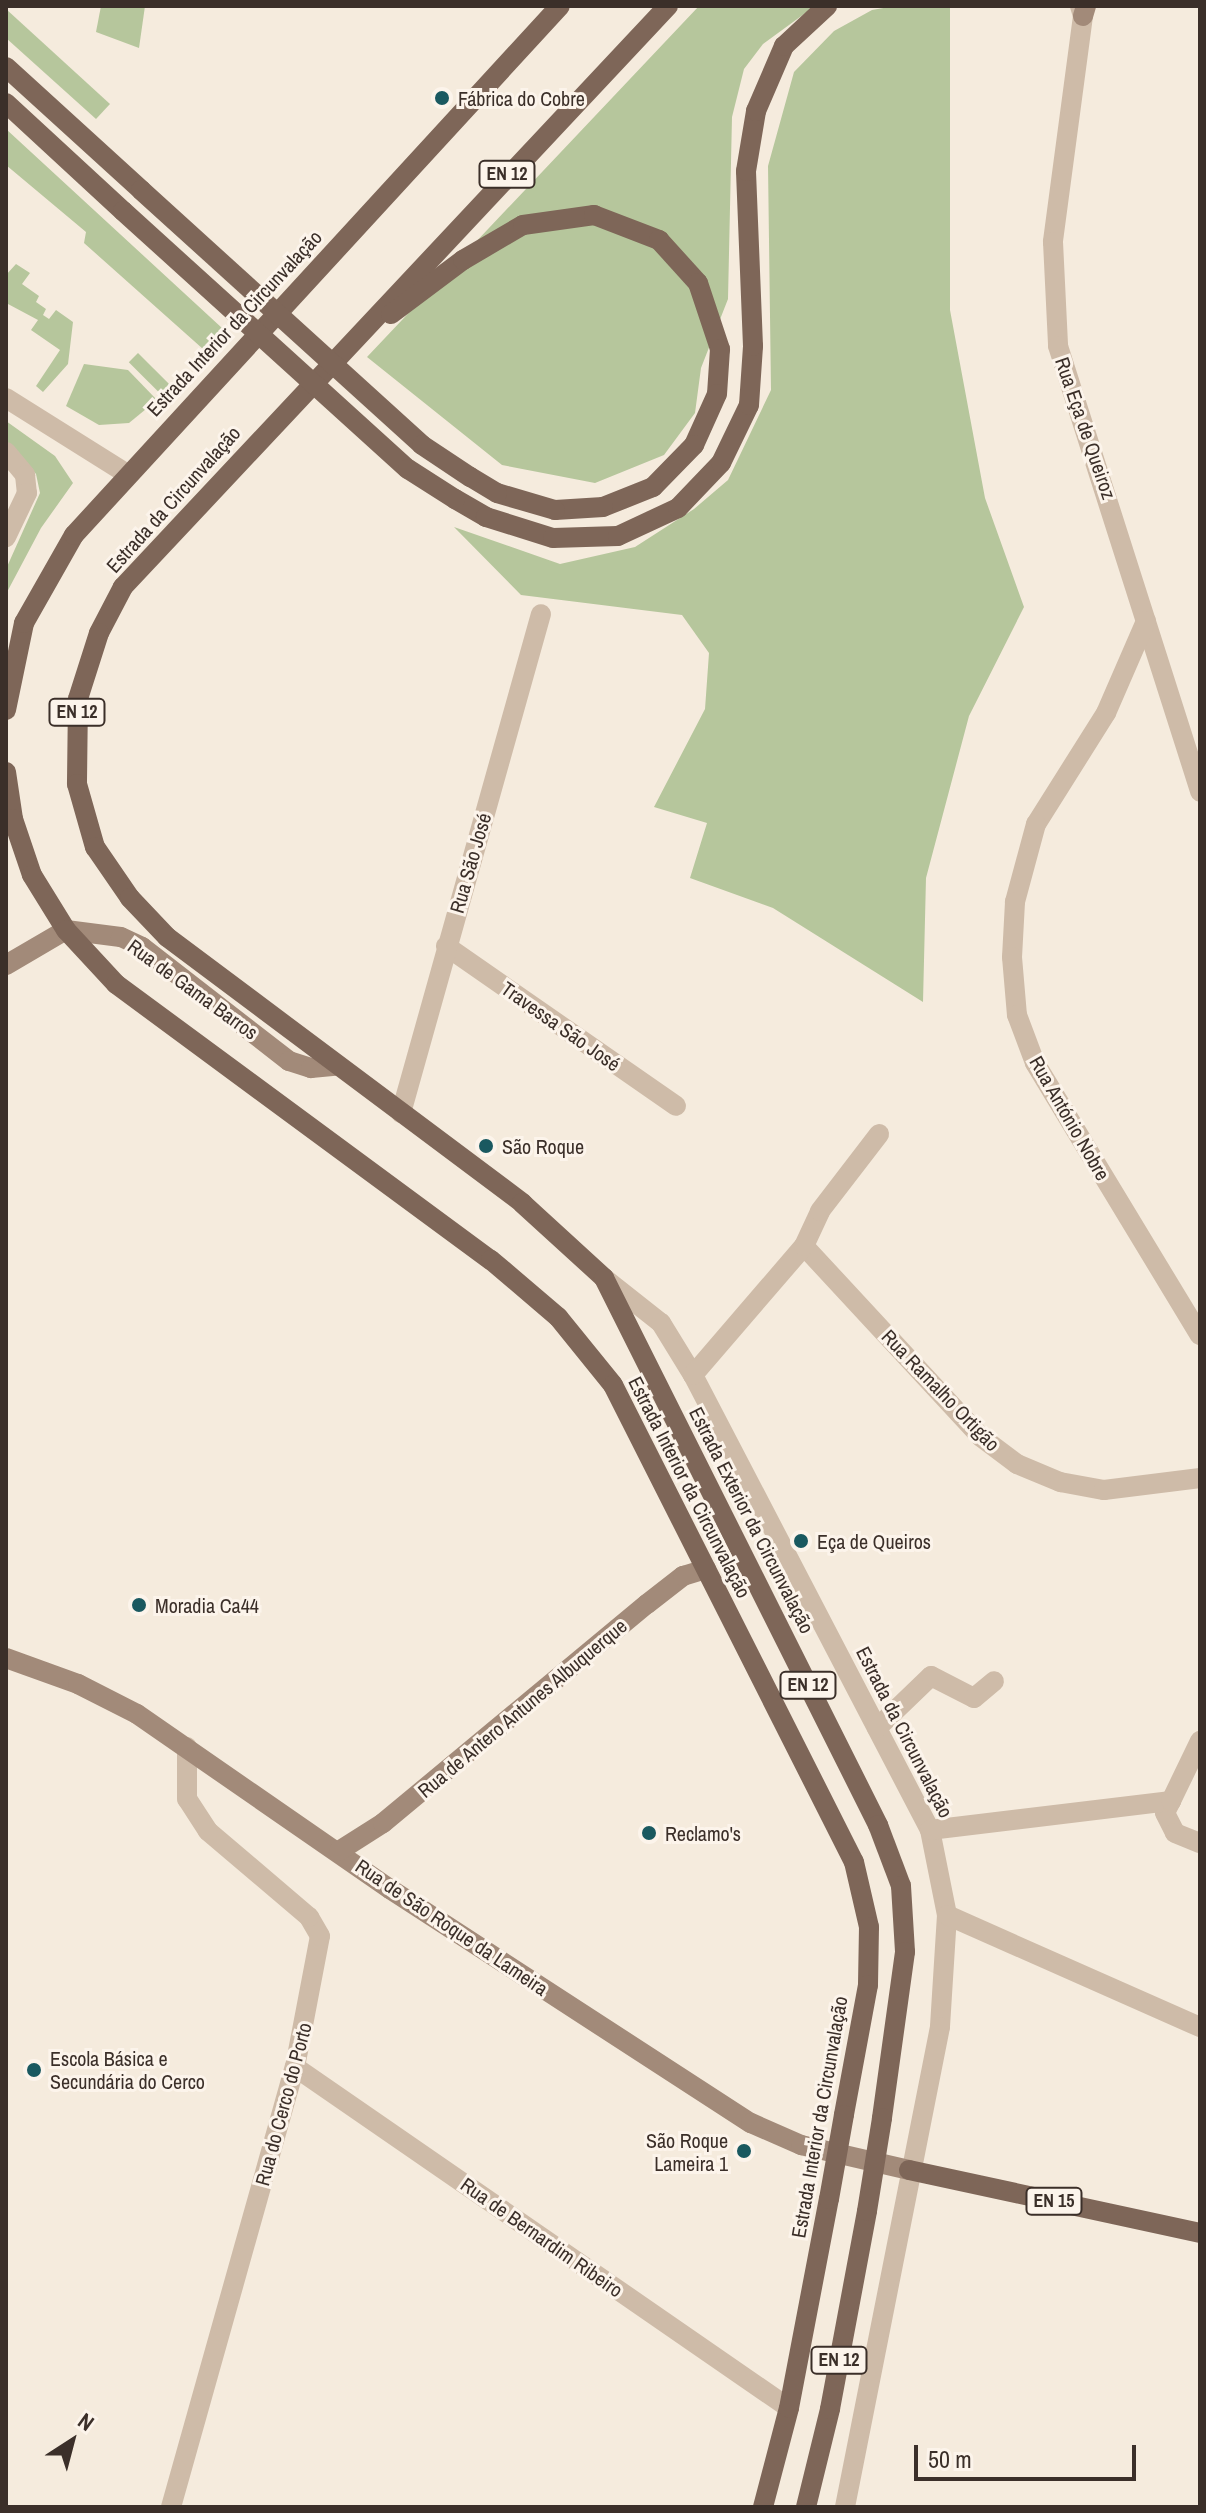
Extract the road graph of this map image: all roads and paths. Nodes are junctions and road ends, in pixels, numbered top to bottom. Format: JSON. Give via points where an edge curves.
{"nodes":[{"id":1,"x":560,"y":6,"type":"edge"},
{"id":2,"x":668,"y":6,"type":"edge"},
{"id":3,"x":827,"y":6,"type":"edge"},
{"id":4,"x":1083,"y":9,"type":"edge"},
{"id":5,"x":6,"y":67,"type":"edge"},
{"id":6,"x":6,"y":103,"type":"edge"},
{"id":7,"x":349,"y":345,"type":"junction"},
{"id":8,"x":6,"y":398,"type":"edge"},
{"id":9,"x":6,"y":452,"type":"edge"},
{"id":10,"x":127,"y":474,"type":"junction"},
{"id":11,"x":6,"y":537,"type":"edge"},
{"id":12,"x":541,"y":614,"type":"dead end"},
{"id":13,"x":1146,"y":621,"type":"junction"},
{"id":14,"x":6,"y":710,"type":"edge"},
{"id":15,"x":6,"y":772,"type":"edge"},
{"id":16,"x":1200,"y":792,"type":"edge"},
{"id":17,"x":66,"y":930,"type":"junction"},
{"id":18,"x":446,"y":946,"type":"junction"},
{"id":19,"x":6,"y":965,"type":"edge"},
{"id":20,"x":335,"y":1066,"type":"junction"},
{"id":21,"x":676,"y":1106,"type":"dead end"},
{"id":22,"x":401,"y":1113,"type":"junction"},
{"id":23,"x":879,"y":1134,"type":"dead end"},
{"id":24,"x":804,"y":1246,"type":"junction"},
{"id":25,"x":604,"y":1278,"type":"junction"},
{"id":26,"x":1200,"y":1335,"type":"edge"},
{"id":27,"x":693,"y":1375,"type":"junction"},
{"id":28,"x":1200,"y":1478,"type":"edge"},
{"id":29,"x":706,"y":1569,"type":"junction"},
{"id":30,"x":6,"y":1658,"type":"edge"},
{"id":31,"x":994,"y":1681,"type":"dead end"},
{"id":32,"x":877,"y":1728,"type":"junction"},
{"id":33,"x":1200,"y":1741,"type":"edge"},
{"id":34,"x":187,"y":1747,"type":"junction"},
{"id":35,"x":1171,"y":1801,"type":"junction"},
{"id":36,"x":930,"y":1830,"type":"junction"},
{"id":37,"x":1200,"y":1843,"type":"edge"},
{"id":38,"x":339,"y":1851,"type":"junction"},
{"id":39,"x":947,"y":1915,"type":"junction"},
{"id":40,"x":1200,"y":2027,"type":"edge"},
{"id":41,"x":295,"y":2067,"type":"junction"},
{"id":42,"x":909,"y":2170,"type":"junction"},
{"id":43,"x":1200,"y":2233,"type":"edge"},
{"id":44,"x":789,"y":2408,"type":"junction"},
{"id":45,"x":171,"y":2507,"type":"edge"},
{"id":46,"x":763,"y":2507,"type":"edge"},
{"id":47,"x":806,"y":2507,"type":"edge"},
{"id":48,"x":845,"y":2507,"type":"edge"}],
"edges":[{"from":1,"to":10,"type":"main road","name":"Estrada Interior da Circunvalação"},
{"from":2,"to":7,"type":"main road","name":"Estrada da Circunvalação","number":"EN 12"},
{"from":3,"to":6,"type":"main road","bridge":true,"via":[[784,46],[756,111],[746,171],[753,346],[749,405],[721,463],[678,508],[618,536],[553,538],[486,517],[408,469]]},
{"from":4,"to":13,"type":"street","name":"Rua Eça de Queiroz","via":[[1053,242],[1058,346]]},
{"from":5,"to":7,"type":"main road","bridge":true,"via":[[422,445],[497,493],[555,510],[603,507],[653,487],[694,445],[717,394],[720,349],[698,283],[659,240],[594,215],[523,225],[463,260]]},
{"from":7,"to":20,"type":"main road","name":"Estrada da Circunvalação","number":"EN 12","via":[[123,587],[99,633],[78,699],[74,739],[87,826],[130,898],[167,937]]},
{"from":8,"to":10,"type":"street"},
{"from":9,"to":11,"type":"street","via":[[25,475],[27,493]]},
{"from":10,"to":14,"type":"main road","name":"Estrada Interior da Circunvalação","via":[[48,574],[15,649]]},
{"from":12,"to":18,"type":"street","name":"Rua São José"},
{"from":13,"to":16,"type":"street","name":"Rua Eça de Queiroz"},
{"from":13,"to":26,"type":"street","name":"Rua António Nobre","via":[[1106,713],[1036,824],[1015,902],[1012,957],[1017,1015],[1035,1063]]},
{"from":15,"to":17,"type":"main road","name":"Estrada Interior da Circunvalação","number":"EN 12","via":[[13,819],[32,875]]},
{"from":17,"to":19,"type":"main road"},
{"from":17,"to":20,"type":"main road","name":"Rua de Gama Barros","via":[[121,937],[142,947],[289,1061],[311,1068]]},
{"from":17,"to":29,"type":"main road","name":"Estrada Interior da Circunvalação","number":"EN 12","via":[[116,984],[491,1260],[558,1317],[613,1385]]},
{"from":18,"to":21,"type":"street","name":"Travessa São José"},
{"from":18,"to":22,"type":"street","name":"Rua São José"},
{"from":20,"to":22,"type":"main road","name":"Estrada Exterior da Circunvalação","number":"EN 12"},
{"from":22,"to":25,"type":"main road","name":"Estrada Exterior da Circunvalação","number":"EN 12","via":[[522,1203]]},
{"from":23,"to":24,"type":"street","via":[[820,1211]]},
{"from":24,"to":27,"type":"street"},
{"from":24,"to":28,"type":"street","name":"Rua Ramalho Ortigão","via":[[981,1437],[1017,1464],[1060,1482],[1104,1490]]},
{"from":25,"to":27,"type":"street","name":"Estrada da Circunvalação","via":[[661,1323]]},
{"from":25,"to":47,"type":"main road","name":"Estrada Exterior da Circunvalação","number":"EN 12","bridge":true,"via":[[878,1825],[901,1886],[905,1952],[882,2118],[830,2409]]},
{"from":27,"to":32,"type":"street","name":"Estrada da Circunvalação"},
{"from":29,"to":38,"type":"main road","name":"Rua de Antero Antunes Albuquerque","via":[[683,1576],[383,1823]]},
{"from":29,"to":44,"type":"main road","name":"Estrada Interior da Circunvalação","number":"EN 12","bridge":true,"via":[[854,1862],[869,1927],[868,1985]]},
{"from":30,"to":34,"type":"main road","name":"Rua de São Roque da Lameira","via":[[78,1684]]},
{"from":31,"to":32,"type":"street","via":[[974,1698],[931,1676]]},
{"from":32,"to":36,"type":"street","name":"Estrada da Circunvalação"},
{"from":33,"to":35,"type":"street"},
{"from":34,"to":38,"type":"main road","name":"Rua de São Roque da Lameira"},
{"from":34,"to":41,"type":"street","name":"Rua do Cerco do Porto","via":[[187,1799],[208,1831],[309,1917],[320,1936]]},
{"from":35,"to":36,"type":"street"},
{"from":35,"to":37,"type":"street","via":[[1165,1813],[1175,1833]]},
{"from":36,"to":39,"type":"street","name":"Estrada da Circunvalação"},
{"from":38,"to":42,"type":"main road","name":"Rua de São Roque da Lameira","via":[[751,2123],[801,2145]]},
{"from":39,"to":40,"type":"street"},
{"from":39,"to":42,"type":"street","name":"Estrada da Circunvalação","via":[[940,2027]]},
{"from":41,"to":44,"type":"street","name":"Rua de Bernardim Ribeiro"},
{"from":41,"to":45,"type":"street","name":"Rua do Cerco do Porto"},
{"from":42,"to":43,"type":"main road","number":"EN 15"},
{"from":42,"to":48,"type":"street","name":"Estrada da Circunvalação"},
{"from":44,"to":46,"type":"main road","number":"EN 12"}]}
